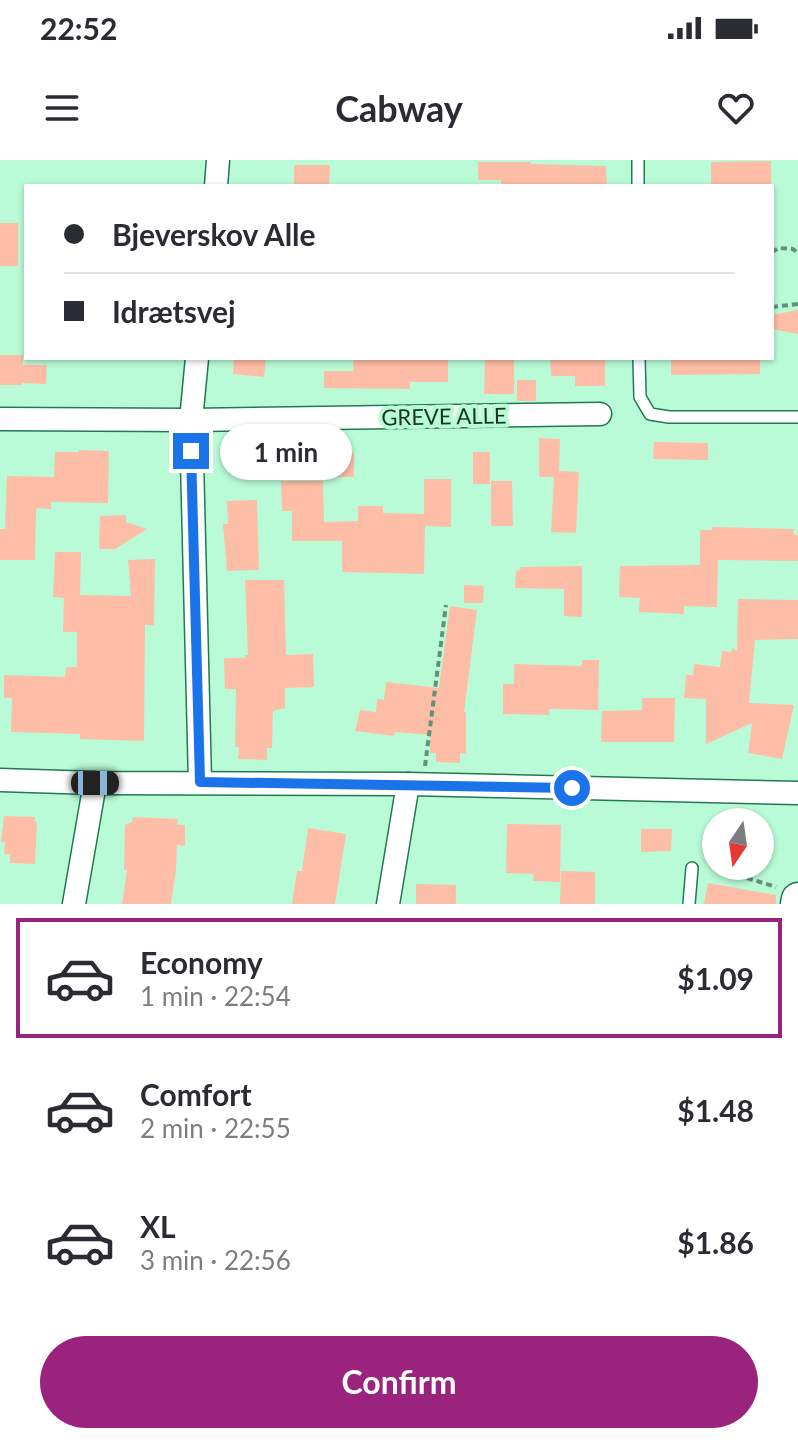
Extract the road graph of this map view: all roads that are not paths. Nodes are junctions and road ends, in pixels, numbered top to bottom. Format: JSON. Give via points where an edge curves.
{"nodes":[{"id":1,"x":218,"y":160,"type":"edge"},
{"id":2,"x":638,"y":160,"type":"edge"},
{"id":3,"x":216,"y":184,"type":"edge"},
{"id":4,"x":638,"y":184,"type":"edge"},
{"id":5,"x":197,"y":360,"type":"edge"},
{"id":6,"x":639,"y":360,"type":"edge"},
{"id":7,"x":600,"y":414,"type":"dead end"},
{"id":8,"x":798,"y":417,"type":"edge"},
{"id":9,"x":0,"y":419,"type":"edge"},
{"id":10,"x":191,"y":420,"type":"junction"},
{"id":11,"x":0,"y":780,"type":"edge"},
{"id":12,"x":200,"y":782,"type":"junction"},
{"id":13,"x":95,"y":783,"type":"junction"},
{"id":14,"x":416,"y":784,"type":"junction"},
{"id":15,"x":798,"y":793,"type":"edge"},
{"id":16,"x":692,"y":868,"type":"dead end"},
{"id":17,"x":74,"y":904,"type":"edge"},
{"id":18,"x":388,"y":904,"type":"edge"},
{"id":19,"x":689,"y":904,"type":"edge"}],
"edges":[{"from":1,"to":3,"type":"street"},
{"from":2,"to":4,"type":"lane"},
{"from":5,"to":10,"type":"street"},
{"from":6,"to":8,"type":"lane","via":[[640,397],[650,414]]},
{"from":7,"to":10,"type":"street","name":"GREVE ALLE"},
{"from":9,"to":10,"type":"street","name":"GREVE ALLE"},
{"from":10,"to":12,"type":"street"},
{"from":11,"to":13,"type":"street"},
{"from":12,"to":13,"type":"street"},
{"from":12,"to":14,"type":"street"},
{"from":13,"to":17,"type":"street"},
{"from":14,"to":15,"type":"street"},
{"from":14,"to":18,"type":"street"},
{"from":16,"to":19,"type":"lane"}]}
